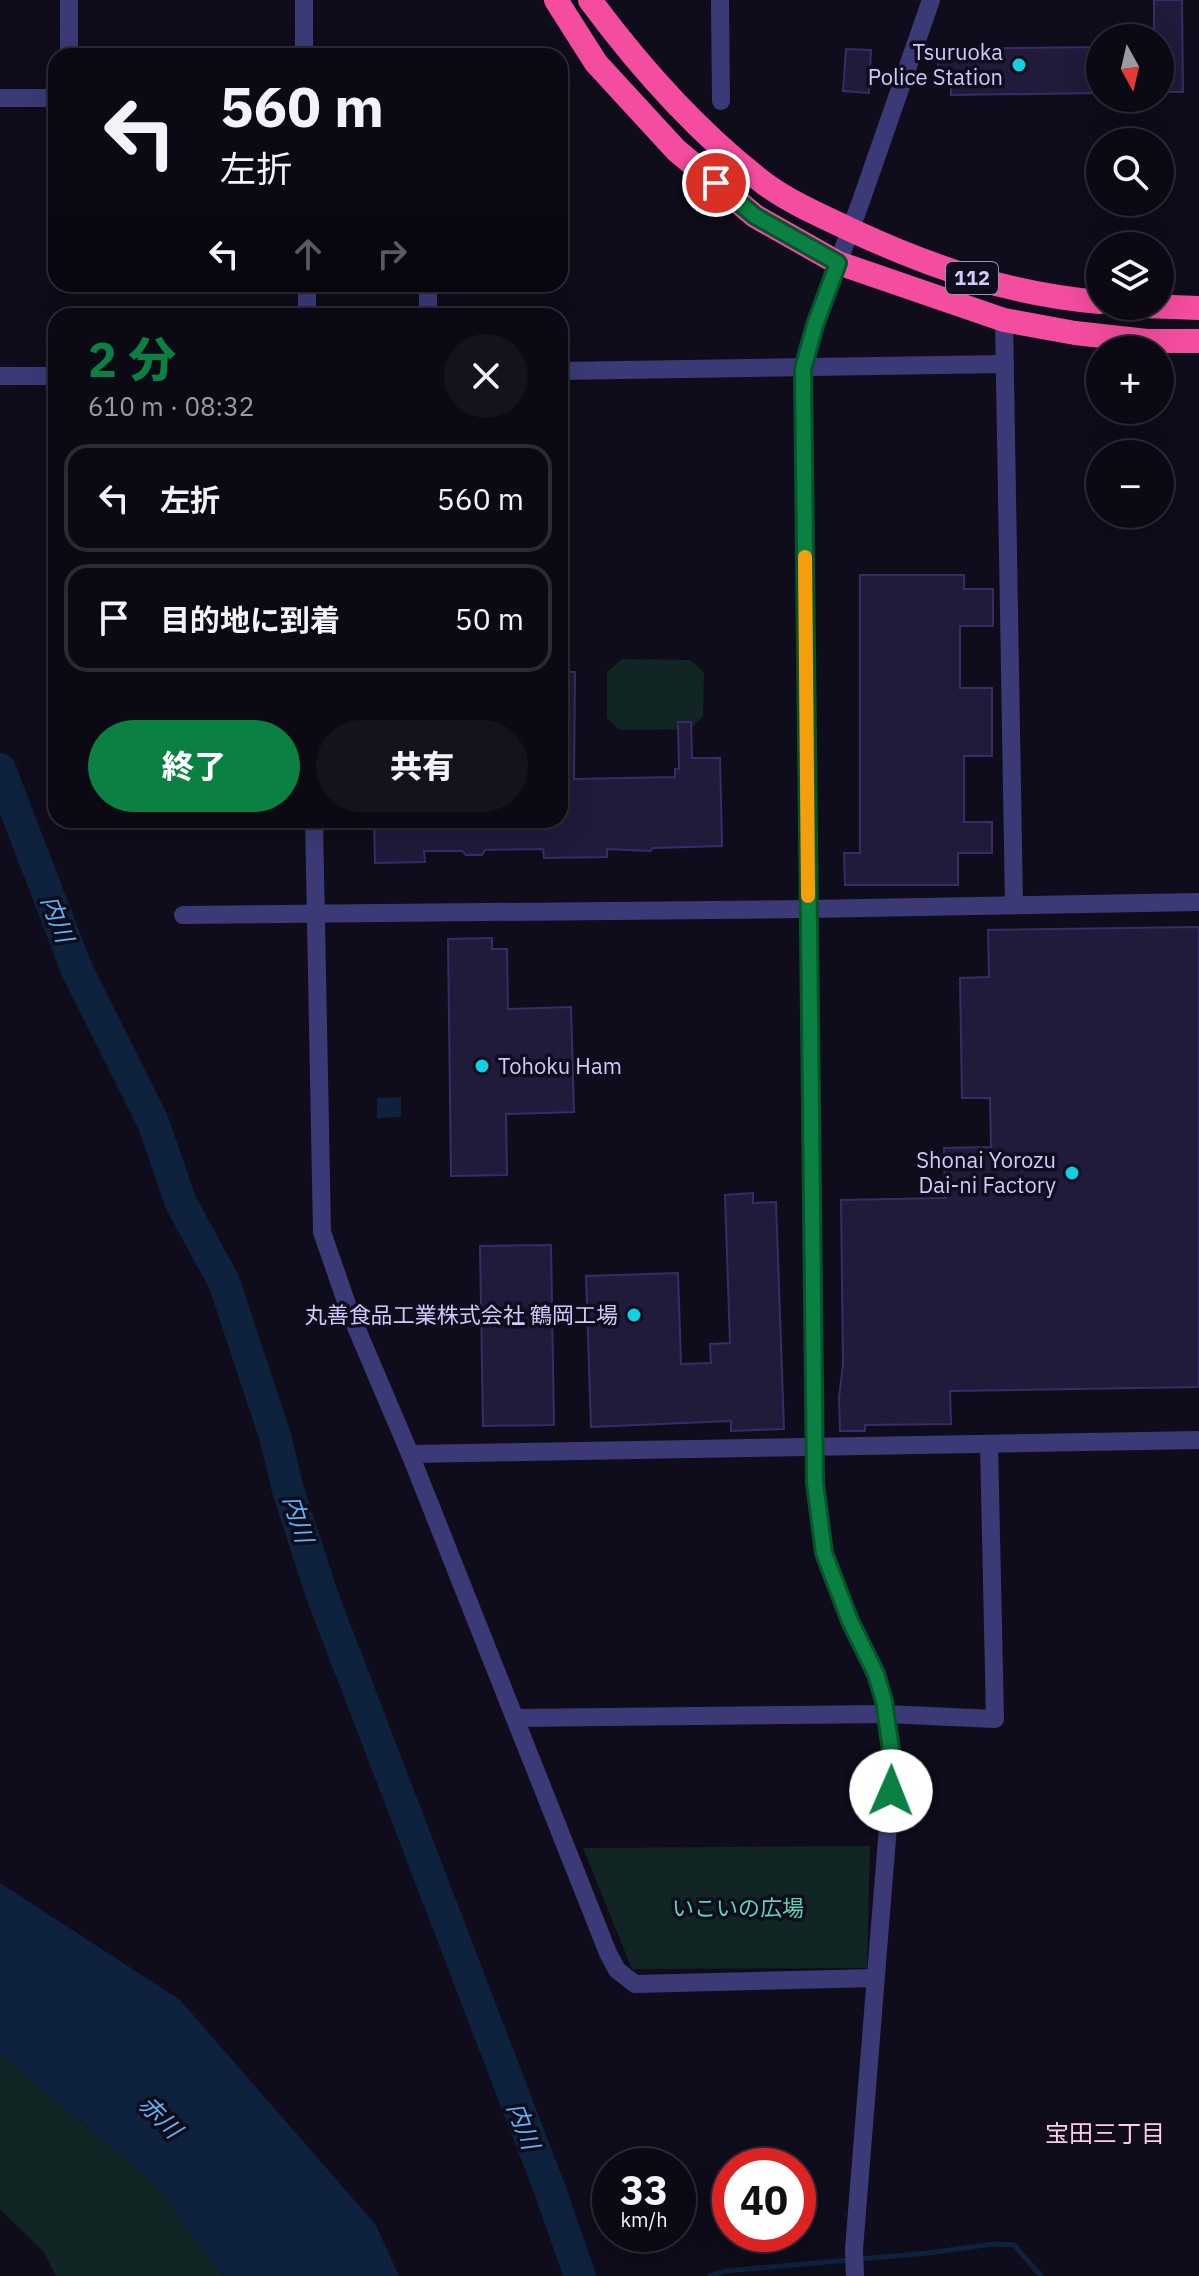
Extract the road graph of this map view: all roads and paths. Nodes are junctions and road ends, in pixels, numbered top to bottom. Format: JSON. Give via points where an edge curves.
{"nodes":[{"id":1,"x":69,"y":0,"type":"edge"},
{"id":2,"x":304,"y":0,"type":"edge"},
{"id":3,"x":556,"y":0,"type":"edge"},
{"id":4,"x":590,"y":0,"type":"edge"},
{"id":5,"x":720,"y":0,"type":"edge"},
{"id":6,"x":931,"y":0,"type":"edge"},
{"id":7,"x":69,"y":48,"type":"edge"},
{"id":8,"x":304,"y":48,"type":"edge"},
{"id":9,"x":0,"y":98,"type":"edge"},
{"id":10,"x":48,"y":98,"type":"edge"},
{"id":11,"x":721,"y":101,"type":"dead end"},
{"id":12,"x":851,"y":230,"type":"junction"},
{"id":13,"x":838,"y":263,"type":"junction"},
{"id":14,"x":1086,"y":300,"type":"edge"},
{"id":15,"x":1174,"y":307,"type":"edge"},
{"id":16,"x":1199,"y":308,"type":"edge"},
{"id":17,"x":1004,"y":320,"type":"junction"},
{"id":18,"x":1199,"y":341,"type":"edge"},
{"id":19,"x":1005,"y":364,"type":"junction"},
{"id":20,"x":803,"y":369,"type":"junction"},
{"id":21,"x":568,"y":371,"type":"edge"},
{"id":22,"x":0,"y":376,"type":"edge"},
{"id":23,"x":48,"y":376,"type":"edge"},
{"id":24,"x":314,"y":828,"type":"edge"},
{"id":25,"x":1199,"y":902,"type":"edge"},
{"id":26,"x":1014,"y":905,"type":"junction"},
{"id":27,"x":808,"y":909,"type":"junction"},
{"id":28,"x":183,"y":915,"type":"dead end"},
{"id":29,"x":316,"y":915,"type":"junction"},
{"id":30,"x":1199,"y":1440,"type":"edge"},
{"id":31,"x":989,"y":1444,"type":"junction"},
{"id":32,"x":815,"y":1447,"type":"junction"},
{"id":33,"x":410,"y":1454,"type":"junction"},
{"id":34,"x":886,"y":1714,"type":"junction"},
{"id":35,"x":515,"y":1718,"type":"junction"},
{"id":36,"x":875,"y":1978,"type":"junction"},
{"id":37,"x":855,"y":2276,"type":"edge"}],
"edges":[{"from":1,"to":7,"type":"street"},
{"from":2,"to":8,"type":"street"},
{"from":3,"to":13,"type":"highway","number":"112","via":[[596,63],[676,150],[755,216]]},
{"from":4,"to":12,"type":"highway","number":"112","via":[[691,123],[767,186]]},
{"from":5,"to":11,"type":"street"},
{"from":6,"to":12,"type":"street"},
{"from":9,"to":10,"type":"street"},
{"from":12,"to":13,"type":"street"},
{"from":12,"to":14,"type":"highway","number":"112","via":[[956,273]]},
{"from":13,"to":17,"type":"highway","number":"112"},
{"from":13,"to":20,"type":"street"},
{"from":15,"to":16,"type":"highway"},
{"from":17,"to":18,"type":"highway","number":"112","via":[[1147,341]]},
{"from":17,"to":19,"type":"street"},
{"from":19,"to":20,"type":"street"},
{"from":19,"to":26,"type":"street"},
{"from":20,"to":21,"type":"street"},
{"from":20,"to":27,"type":"street"},
{"from":22,"to":23,"type":"street"},
{"from":24,"to":29,"type":"street"},
{"from":25,"to":26,"type":"street"},
{"from":26,"to":27,"type":"street"},
{"from":27,"to":29,"type":"street"},
{"from":27,"to":32,"type":"street"},
{"from":28,"to":29,"type":"street"},
{"from":29,"to":33,"type":"street","via":[[322,1232]]},
{"from":30,"to":31,"type":"street"},
{"from":31,"to":32,"type":"street"},
{"from":31,"to":34,"type":"street","via":[[995,1719]]},
{"from":32,"to":33,"type":"street"},
{"from":32,"to":34,"type":"street","via":[[824,1553],[876,1674]]},
{"from":33,"to":35,"type":"street"},
{"from":34,"to":35,"type":"street"},
{"from":34,"to":36,"type":"street","via":[[893,1764]]},
{"from":35,"to":36,"type":"street","via":[[608,1953],[626,1979],[635,1984]]},
{"from":36,"to":37,"type":"street"}]}
